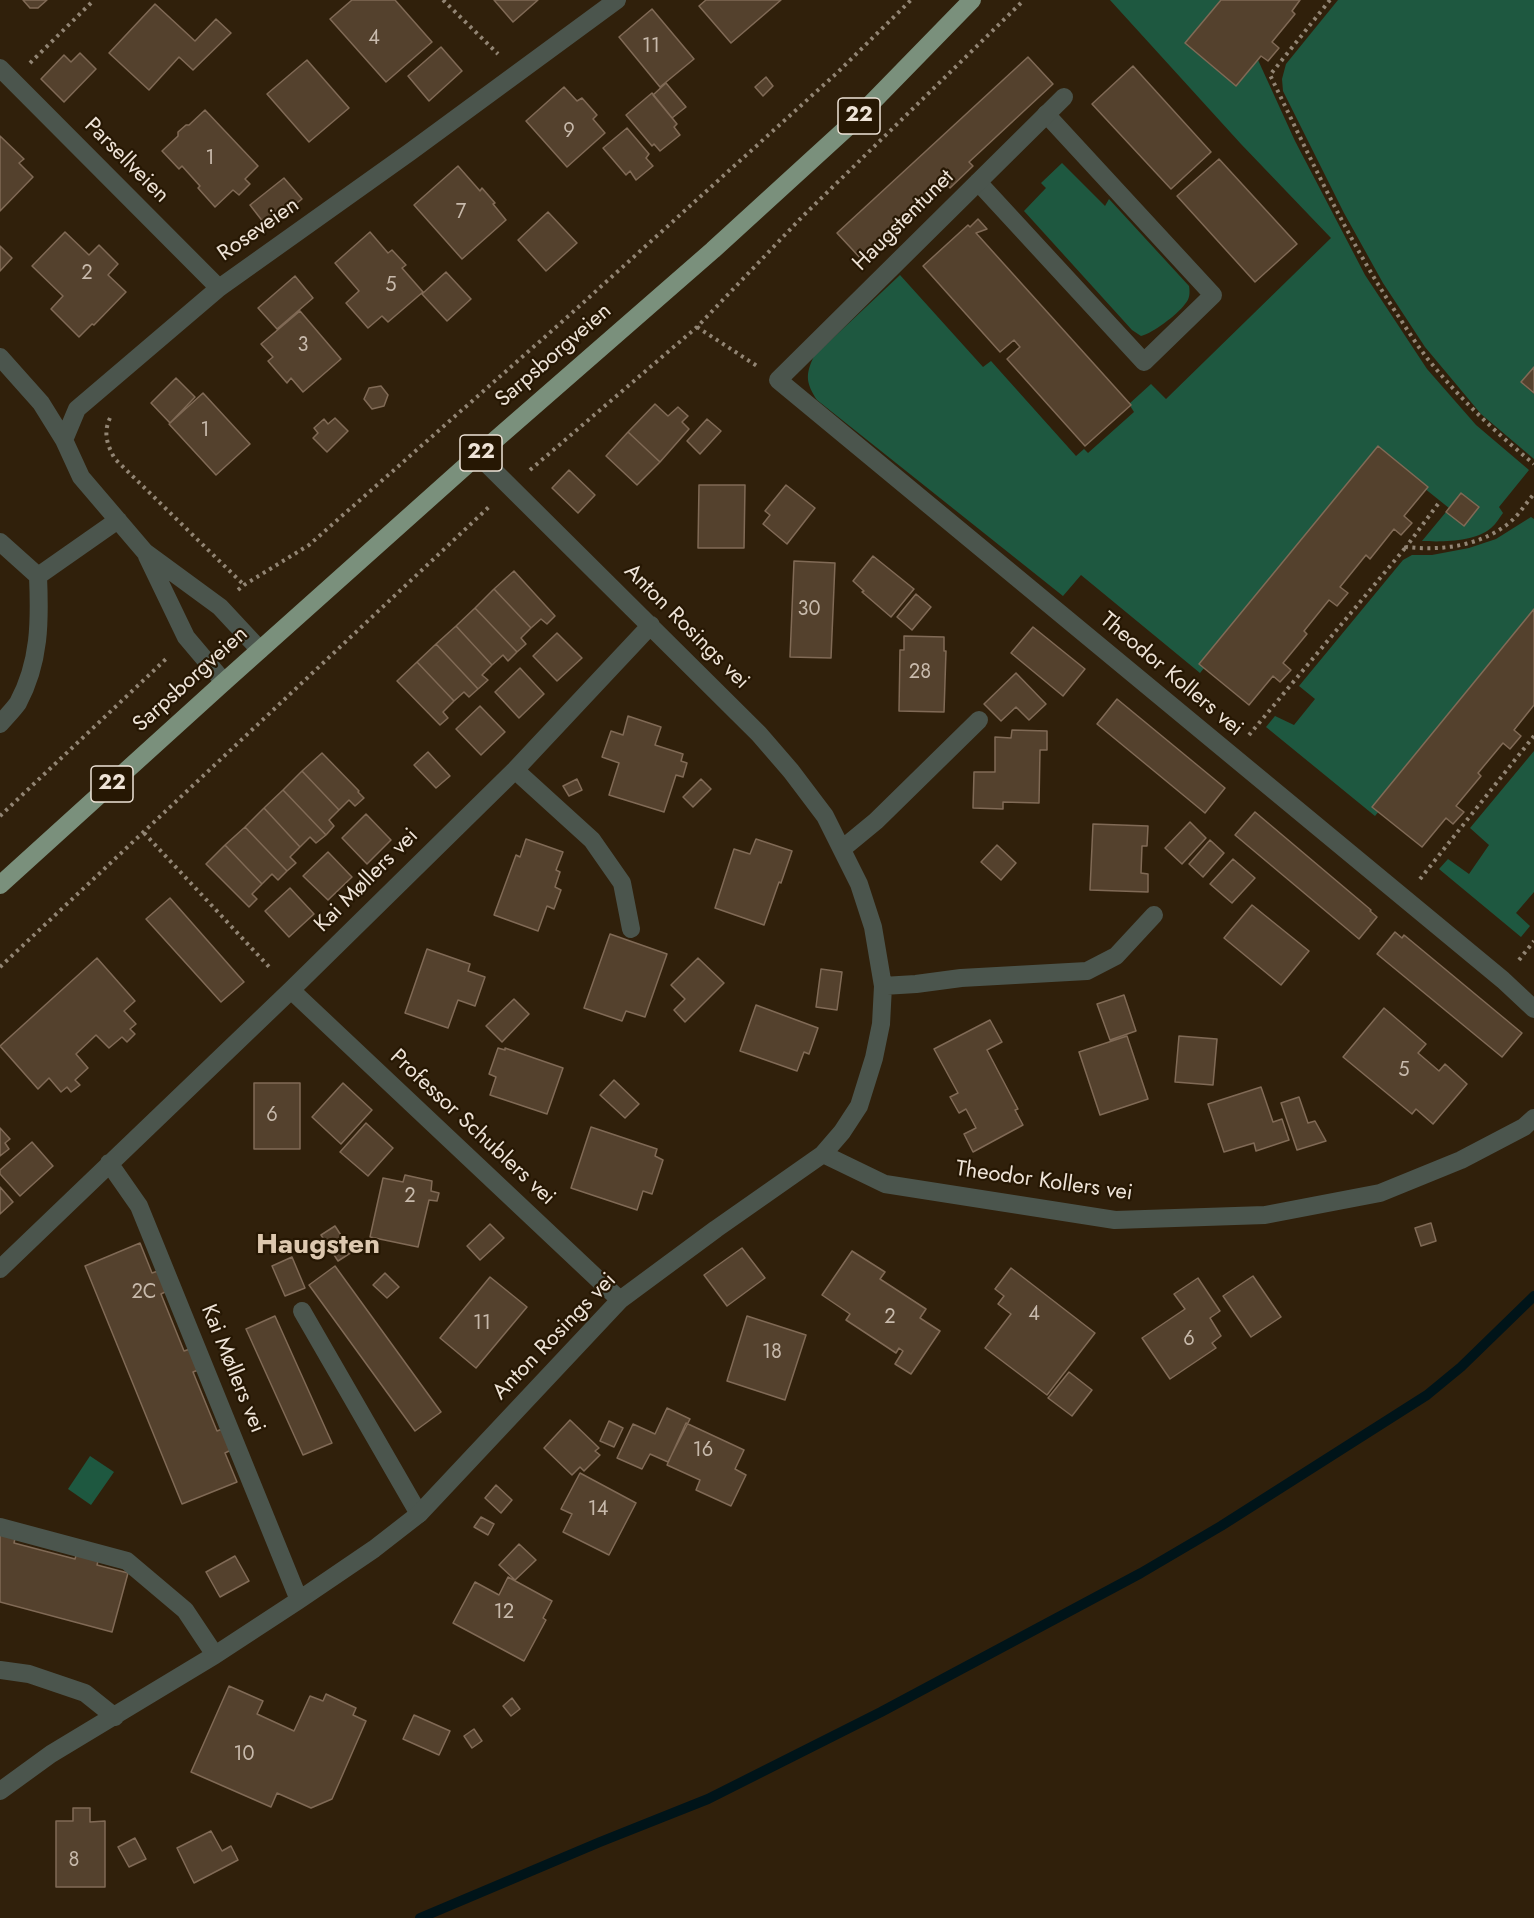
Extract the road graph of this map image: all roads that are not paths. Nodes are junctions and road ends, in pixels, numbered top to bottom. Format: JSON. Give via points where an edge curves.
{"nodes":[{"id":1,"x":617,"y":0,"type":"edge"},
{"id":2,"x":972,"y":0,"type":"edge"},
{"id":3,"x":6,"y":75,"type":"edge"},
{"id":4,"x":1064,"y":97,"type":"dead end"},
{"id":5,"x":1046,"y":114,"type":"junction"},
{"id":6,"x":978,"y":182,"type":"junction"},
{"id":7,"x":219,"y":288,"type":"junction"},
{"id":8,"x":0,"y":357,"type":"edge"},
{"id":9,"x":778,"y":380,"type":"joint"},
{"id":10,"x":64,"y":440,"type":"junction"},
{"id":11,"x":478,"y":455,"type":"junction"},
{"id":12,"x":118,"y":520,"type":"junction"},
{"id":13,"x":0,"y":542,"type":"edge"},
{"id":14,"x":145,"y":552,"type":"junction"},
{"id":15,"x":38,"y":576,"type":"junction"},
{"id":16,"x":651,"y":625,"type":"junction"},
{"id":17,"x":260,"y":650,"type":"junction"},
{"id":18,"x":224,"y":682,"type":"junction"},
{"id":19,"x":979,"y":720,"type":"dead end"},
{"id":20,"x":0,"y":724,"type":"edge"},
{"id":21,"x":515,"y":770,"type":"junction"},
{"id":22,"x":842,"y":849,"type":"junction"},
{"id":23,"x":0,"y":885,"type":"edge"},
{"id":24,"x":1154,"y":915,"type":"dead end"},
{"id":25,"x":631,"y":929,"type":"dead end"},
{"id":26,"x":883,"y":986,"type":"junction"},
{"id":27,"x":291,"y":990,"type":"junction"},
{"id":28,"x":1534,"y":1009,"type":"edge"},
{"id":29,"x":1534,"y":1118,"type":"edge"},
{"id":30,"x":823,"y":1154,"type":"junction"},
{"id":31,"x":109,"y":1163,"type":"junction"},
{"id":32,"x":0,"y":1269,"type":"edge"},
{"id":33,"x":620,"y":1300,"type":"junction"},
{"id":34,"x":302,"y":1311,"type":"dead end"},
{"id":35,"x":419,"y":1514,"type":"junction"},
{"id":36,"x":0,"y":1527,"type":"edge"},
{"id":37,"x":299,"y":1600,"type":"junction"},
{"id":38,"x":215,"y":1655,"type":"junction"},
{"id":39,"x":0,"y":1670,"type":"edge"},
{"id":40,"x":115,"y":1717,"type":"junction"},
{"id":41,"x":0,"y":1791,"type":"edge"}],
"edges":[{"from":1,"to":7,"type":"street","name":"Roseveien"},
{"from":2,"to":11,"type":"highway","name":"Sarpsborgveien","number":"22","via":[[851,124]]},
{"from":3,"to":7,"type":"street","name":"Parsellveien"},
{"from":4,"to":5,"type":"street","name":"Haugstentunet"},
{"from":5,"to":6,"type":"street","name":"Haugstentunet"},
{"from":5,"to":6,"type":"street","via":[[1213,295],[1144,362]]},
{"from":6,"to":9,"type":"street","name":"Haugstentunet"},
{"from":7,"to":10,"type":"street","name":"Roseveien","via":[[77,409]]},
{"from":8,"to":10,"type":"street","via":[[40,403]]},
{"from":9,"to":28,"type":"street","name":"Theodor Kollers vei"},
{"from":10,"to":12,"type":"street","via":[[81,477]]},
{"from":11,"to":16,"type":"street","name":"Anton Rosings vei"},
{"from":11,"to":17,"type":"highway","name":"Sarpsborgveien","number":"22"},
{"from":12,"to":14,"type":"street"},
{"from":12,"to":15,"type":"street"},
{"from":13,"to":15,"type":"street"},
{"from":14,"to":17,"type":"street","via":[[220,608]]},
{"from":14,"to":18,"type":"street","via":[[186,637]]},
{"from":15,"to":20,"type":"street","via":[[40,618],[33,666],[17,704]]},
{"from":16,"to":21,"type":"street","name":"Kai Møllers vei"},
{"from":16,"to":22,"type":"street","name":"Anton Rosings vei","via":[[791,771],[825,816]]},
{"from":17,"to":18,"type":"highway","name":"Sarpsborgveien","number":"22"},
{"from":18,"to":23,"type":"highway","name":"Sarpsborgveien","number":"22"},
{"from":19,"to":22,"type":"street"},
{"from":21,"to":25,"type":"street","via":[[592,840],[622,883]]},
{"from":21,"to":27,"type":"street","name":"Kai Møllers vei"},
{"from":22,"to":26,"type":"street","name":"Anton Rosings vei","via":[[873,927]]},
{"from":24,"to":26,"type":"street","via":[[1116,956],[1087,971]]},
{"from":26,"to":30,"type":"street","name":"Anton Rosings vei","via":[[881,1024],[859,1106]]},
{"from":27,"to":31,"type":"street","name":"Kai Møllers vei"},
{"from":27,"to":33,"type":"street","name":"Professor Schublers vei"},
{"from":29,"to":30,"type":"street","name":"Theodor Kollers vei","via":[[1461,1160],[1380,1193],[1265,1215],[1115,1220],[885,1184]]},
{"from":30,"to":33,"type":"street","name":"Anton Rosings vei"},
{"from":31,"to":32,"type":"street","name":"Kai Møllers vei"},
{"from":31,"to":37,"type":"street","name":"Kai Møllers vei","via":[[139,1206]]},
{"from":33,"to":35,"type":"street","name":"Anton Rosings vei"},
{"from":34,"to":35,"type":"street"},
{"from":35,"to":37,"type":"street","name":"Anton Rosings vei"},
{"from":36,"to":38,"type":"street","via":[[127,1561],[185,1610]]},
{"from":37,"to":38,"type":"street","name":"Anton Rosings vei"},
{"from":38,"to":40,"type":"street","name":"Anton Rosings vei"},
{"from":39,"to":40,"type":"street","via":[[28,1674],[85,1694]]},
{"from":40,"to":41,"type":"street","name":"Anton Rosings vei","via":[[51,1754]]}]}
